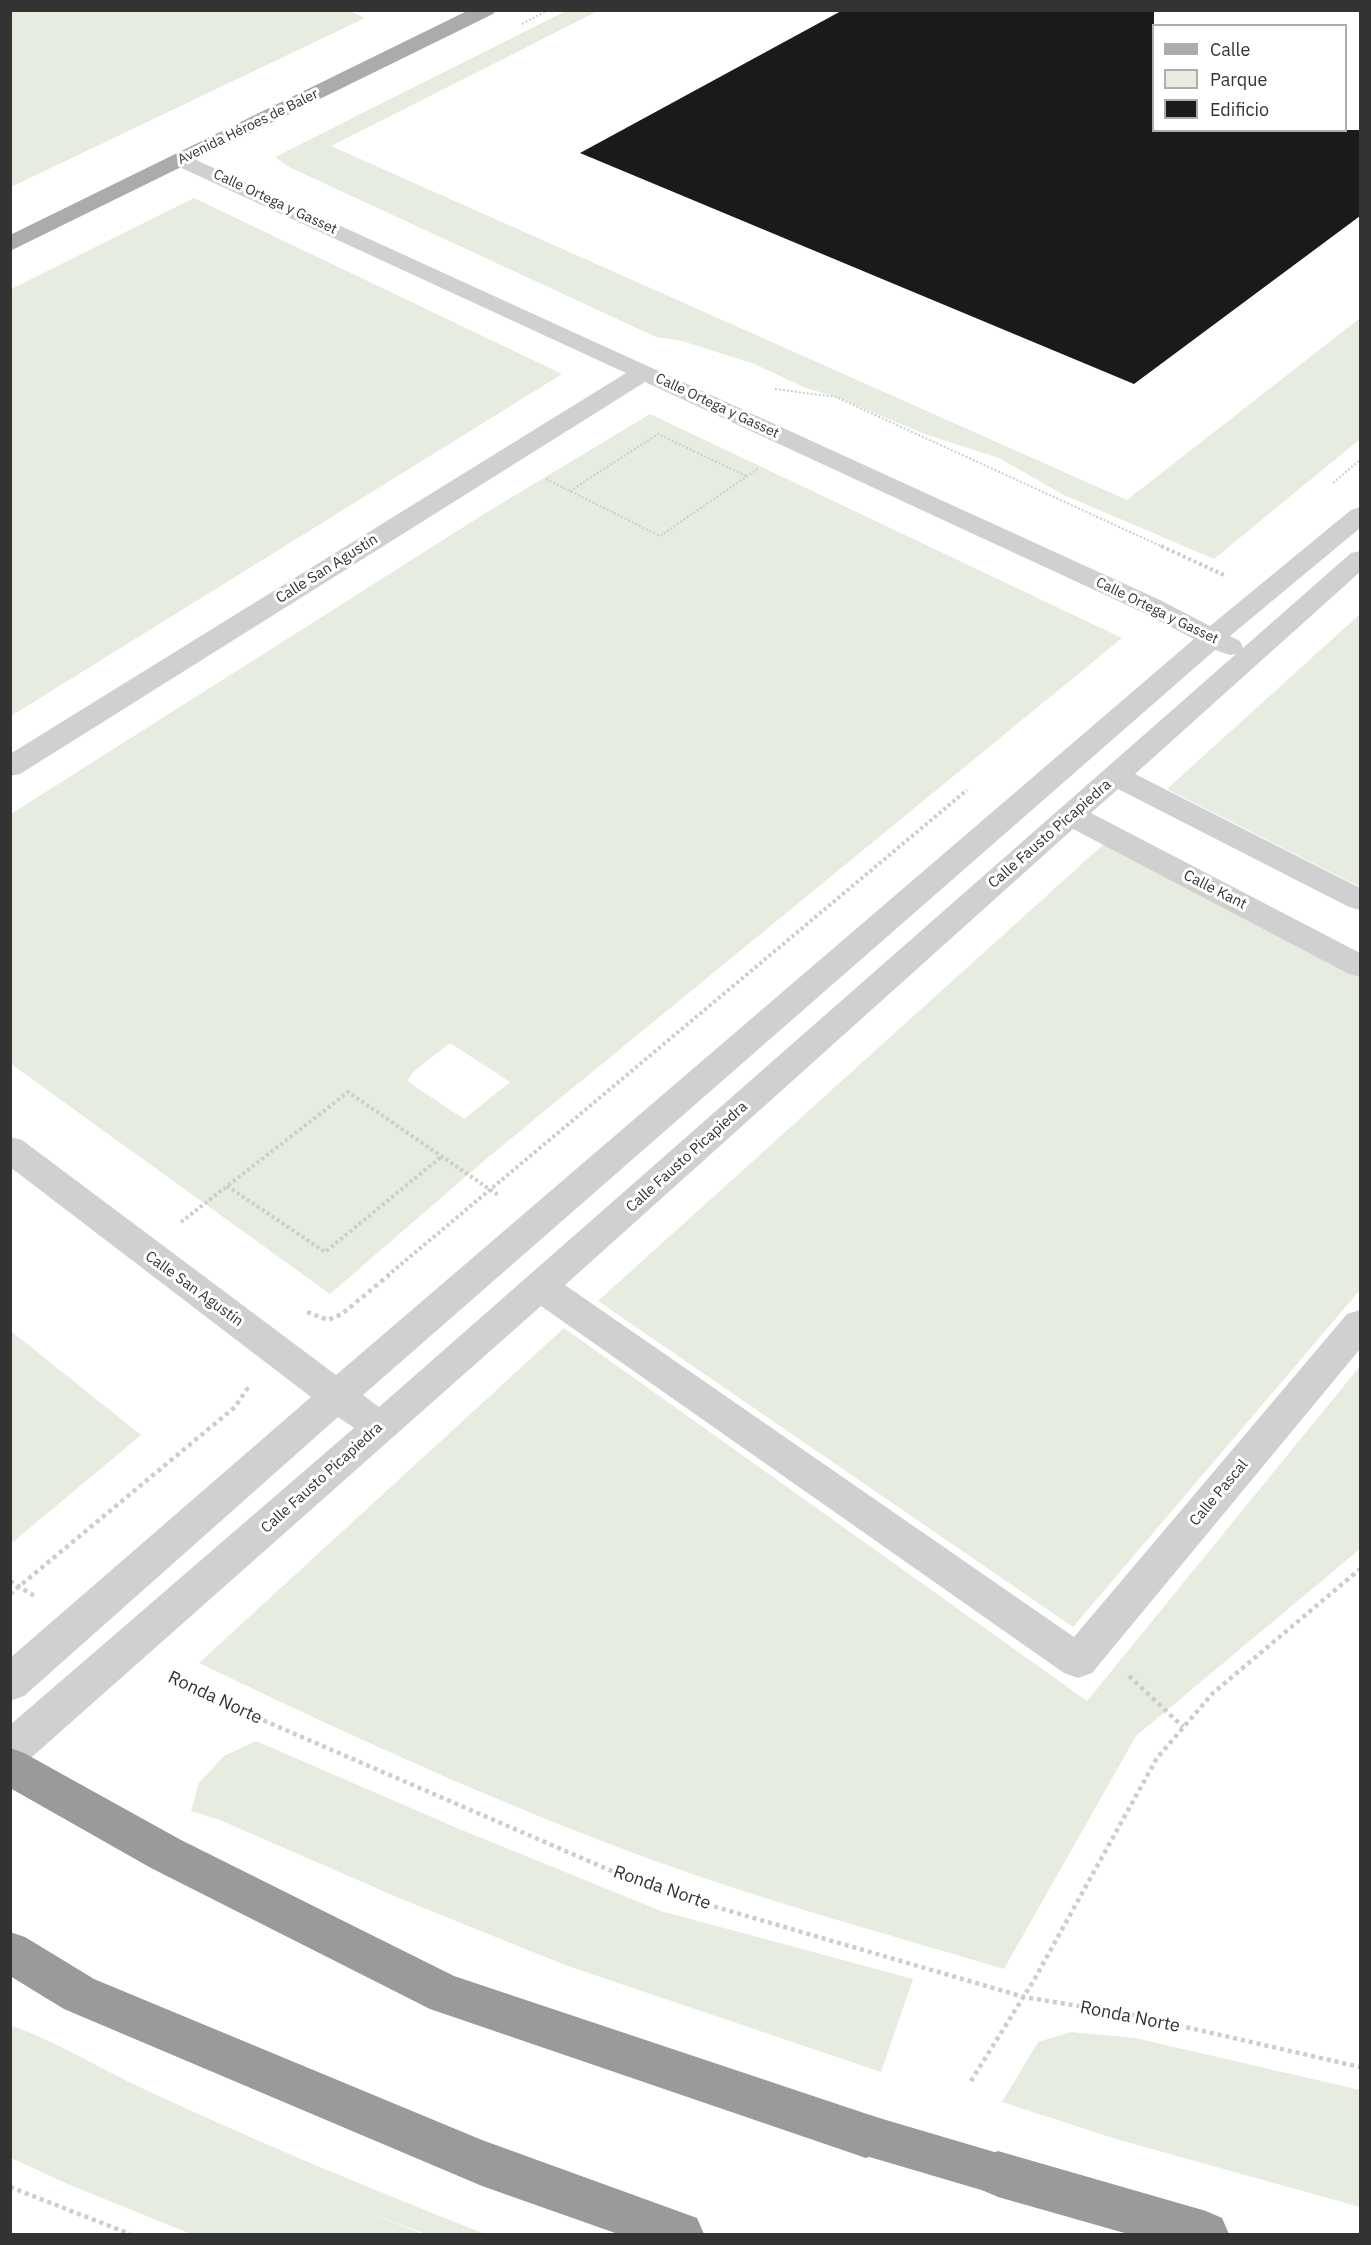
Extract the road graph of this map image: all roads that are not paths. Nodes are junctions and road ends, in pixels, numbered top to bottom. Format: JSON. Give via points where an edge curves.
{"nodes":[{"id":1,"x":447,"y":10,"type":"edge"},
{"id":2,"x":486,"y":10,"type":"edge"},
{"id":3,"x":176,"y":151,"type":"junction"},
{"id":4,"x":10,"y":244,"type":"edge"},
{"id":5,"x":644,"y":372,"type":"junction"},
{"id":6,"x":1360,"y":515,"type":"edge"},
{"id":7,"x":1360,"y":559,"type":"edge"},
{"id":8,"x":1213,"y":637,"type":"junction"},
{"id":9,"x":1248,"y":656,"type":"junction"},
{"id":10,"x":10,"y":767,"type":"edge"},
{"id":11,"x":1116,"y":776,"type":"junction"},
{"id":12,"x":1070,"y":815,"type":"junction"},
{"id":13,"x":1360,"y":900,"type":"edge"},
{"id":14,"x":1360,"y":966,"type":"edge"},
{"id":15,"x":10,"y":1149,"type":"edge"},
{"id":16,"x":541,"y":1287,"type":"junction"},
{"id":17,"x":1360,"y":1324,"type":"edge"},
{"id":18,"x":338,"y":1398,"type":"junction"},
{"id":19,"x":379,"y":1427,"type":"junction"},
{"id":20,"x":10,"y":1683,"type":"edge"},
{"id":21,"x":10,"y":1751,"type":"edge"},
{"id":22,"x":10,"y":1766,"type":"edge"},
{"id":23,"x":10,"y":1952,"type":"edge"},
{"id":24,"x":681,"y":2235,"type":"edge"},
{"id":25,"x":1206,"y":2235,"type":"edge"}],
"edges":[{"from":1,"to":3,"type":"main road","name":"Avenida Héroes de Baler"},
{"from":2,"to":3,"type":"main road","name":"Avenida Héroes de Baler"},
{"from":3,"to":4,"type":"main road","name":"Avenida Héroes de Baler"},
{"from":3,"to":5,"type":"street","name":"Calle Ortega y Gasset"},
{"from":5,"to":8,"type":"street","name":"Calle Ortega y Gasset"},
{"from":5,"to":10,"type":"street","name":"Calle San Agustín"},
{"from":6,"to":8,"type":"street"},
{"from":7,"to":9,"type":"street","name":"Calle Fausto Picapiedra"},
{"from":8,"to":9,"type":"street","name":"Calle Ortega y Gasset"},
{"from":8,"to":18,"type":"street"},
{"from":9,"to":11,"type":"street","name":"Calle Fausto Picapiedra"},
{"from":11,"to":12,"type":"street","name":"Calle Fausto Picapiedra"},
{"from":11,"to":13,"type":"street"},
{"from":12,"to":14,"type":"street","name":"Calle Kant"},
{"from":12,"to":16,"type":"street","name":"Calle Fausto Picapiedra"},
{"from":15,"to":18,"type":"street","name":"Calle San Agustín"},
{"from":16,"to":17,"type":"street","name":"Calle Pascal","via":[[1086,1652]]},
{"from":16,"to":19,"type":"street","name":"Calle Fausto Picapiedra"},
{"from":18,"to":19,"type":"street","name":"Calle San Agustín"},
{"from":18,"to":20,"type":"street"},
{"from":19,"to":21,"type":"street","name":"Calle Fausto Picapiedra"},
{"from":22,"to":25,"type":"highway","bridge":true,"via":[[166,1854],[445,1994],[866,2135]]},
{"from":23,"to":24,"type":"highway","via":[[79,1994],[482,2163]]}]}
